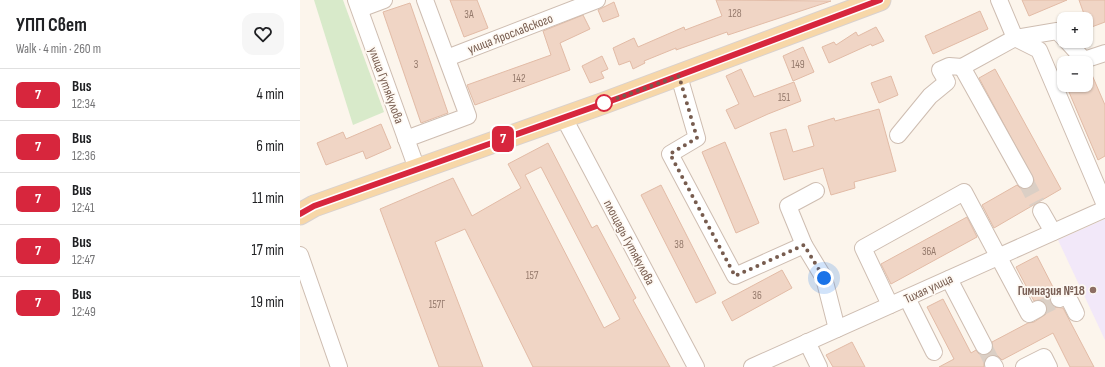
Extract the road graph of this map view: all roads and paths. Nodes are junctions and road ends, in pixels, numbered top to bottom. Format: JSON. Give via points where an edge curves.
{"nodes":[{"id":1,"x":384,"y":0,"type":"edge"},
{"id":2,"x":425,"y":0,"type":"edge"},
{"id":3,"x":597,"y":0,"type":"edge"},
{"id":4,"x":880,"y":0,"type":"edge"},
{"id":5,"x":999,"y":0,"type":"edge"},
{"id":6,"x":358,"y":5,"type":"edge"},
{"id":7,"x":1057,"y":31,"type":"edge"},
{"id":8,"x":1015,"y":38,"type":"junction"},
{"id":9,"x":1073,"y":48,"type":"edge"},
{"id":10,"x":1105,"y":53,"type":"edge"},
{"id":11,"x":447,"y":58,"type":"junction"},
{"id":12,"x":962,"y":67,"type":"junction"},
{"id":13,"x":679,"y":76,"type":"junction"},
{"id":14,"x":564,"y":118,"type":"junction"},
{"id":15,"x":898,"y":135,"type":"dead end"},
{"id":16,"x":406,"y":139,"type":"junction"},
{"id":17,"x":417,"y":169,"type":"junction"},
{"id":18,"x":1025,"y":180,"type":"tunnel mouth"},
{"id":19,"x":816,"y":191,"type":"dead end"},
{"id":20,"x":1105,"y":205,"type":"edge"},
{"id":21,"x":1105,"y":209,"type":"edge"},
{"id":22,"x":1041,"y":211,"type":"tunnel mouth"},
{"id":23,"x":300,"y":214,"type":"edge"},
{"id":24,"x":1053,"y":232,"type":"junction"},
{"id":25,"x":804,"y":245,"type":"junction"},
{"id":26,"x":300,"y":254,"type":"edge"},
{"id":27,"x":1000,"y":256,"type":"junction"},
{"id":28,"x":949,"y":279,"type":"junction"},
{"id":29,"x":907,"y":298,"type":"junction"},
{"id":30,"x":1059,"y":299,"type":"dead end"},
{"id":31,"x":890,"y":306,"type":"junction"},
{"id":32,"x":1038,"y":309,"type":"tunnel mouth"},
{"id":33,"x":1076,"y":313,"type":"dead end"},
{"id":34,"x":836,"y":329,"type":"junction"},
{"id":35,"x":807,"y":342,"type":"junction"},
{"id":36,"x":984,"y":346,"type":"tunnel mouth"},
{"id":37,"x":934,"y":352,"type":"dead end"},
{"id":38,"x":339,"y":367,"type":"edge"},
{"id":39,"x":696,"y":367,"type":"edge"},
{"id":40,"x":752,"y":367,"type":"edge"},
{"id":41,"x":819,"y":367,"type":"edge"},
{"id":42,"x":1024,"y":367,"type":"edge"},
{"id":43,"x":1049,"y":367,"type":"edge"}],
"edges":[{"from":1,"to":6,"type":"street"},
{"from":2,"to":11,"type":"street"},
{"from":3,"to":11,"type":"street","name":"улица Ярославского"},
{"from":4,"to":13,"type":"main road"},
{"from":5,"to":8,"type":"street"},
{"from":6,"to":16,"type":"street","name":"улица Гутякулова"},
{"from":7,"to":8,"type":"street"},
{"from":8,"to":12,"type":"street"},
{"from":8,"to":20,"type":"street","via":[[1039,50]]},
{"from":9,"to":10,"type":"street","via":[[1084,60]]},
{"from":11,"to":16,"type":"street","via":[[468,116]]},
{"from":12,"to":15,"type":"street","via":[[949,66],[940,70],[947,82],[930,96]]},
{"from":12,"to":18,"type":"street"},
{"from":13,"to":14,"type":"main road"},
{"from":13,"to":25,"type":"street","via":[[697,138],[670,154],[735,276]]},
{"from":14,"to":17,"type":"main road"},
{"from":14,"to":39,"type":"street","name":"площадь Гутякулова"},
{"from":16,"to":17,"type":"street","name":"улица Гутякулова"},
{"from":17,"to":23,"type":"main road","via":[[314,206]]},
{"from":19,"to":25,"type":"street","via":[[788,206]]},
{"from":21,"to":24,"type":"street","name":"Тихая улица"},
{"from":22,"to":24,"type":"street"},
{"from":24,"to":27,"type":"street","name":"Тихая улица"},
{"from":25,"to":34,"type":"street","via":[[824,278]]},
{"from":26,"to":38,"type":"street"},
{"from":27,"to":28,"type":"street","name":"Тихая улица"},
{"from":27,"to":31,"type":"street","via":[[964,192],[863,248]]},
{"from":27,"to":32,"type":"street","via":[[1029,314]]},
{"from":28,"to":29,"type":"street","name":"Тихая улица"},
{"from":28,"to":36,"type":"street"},
{"from":29,"to":31,"type":"street","name":"Тихая улица"},
{"from":29,"to":37,"type":"street"},
{"from":30,"to":33,"type":"street","via":[[1067,295]]},
{"from":31,"to":34,"type":"street","name":"Тихая улица"},
{"from":34,"to":35,"type":"street","name":"Тихая улица"},
{"from":35,"to":40,"type":"street","name":"Тихая улица"},
{"from":35,"to":41,"type":"street"},
{"from":42,"to":43,"type":"street","via":[[1044,357]]}]}
